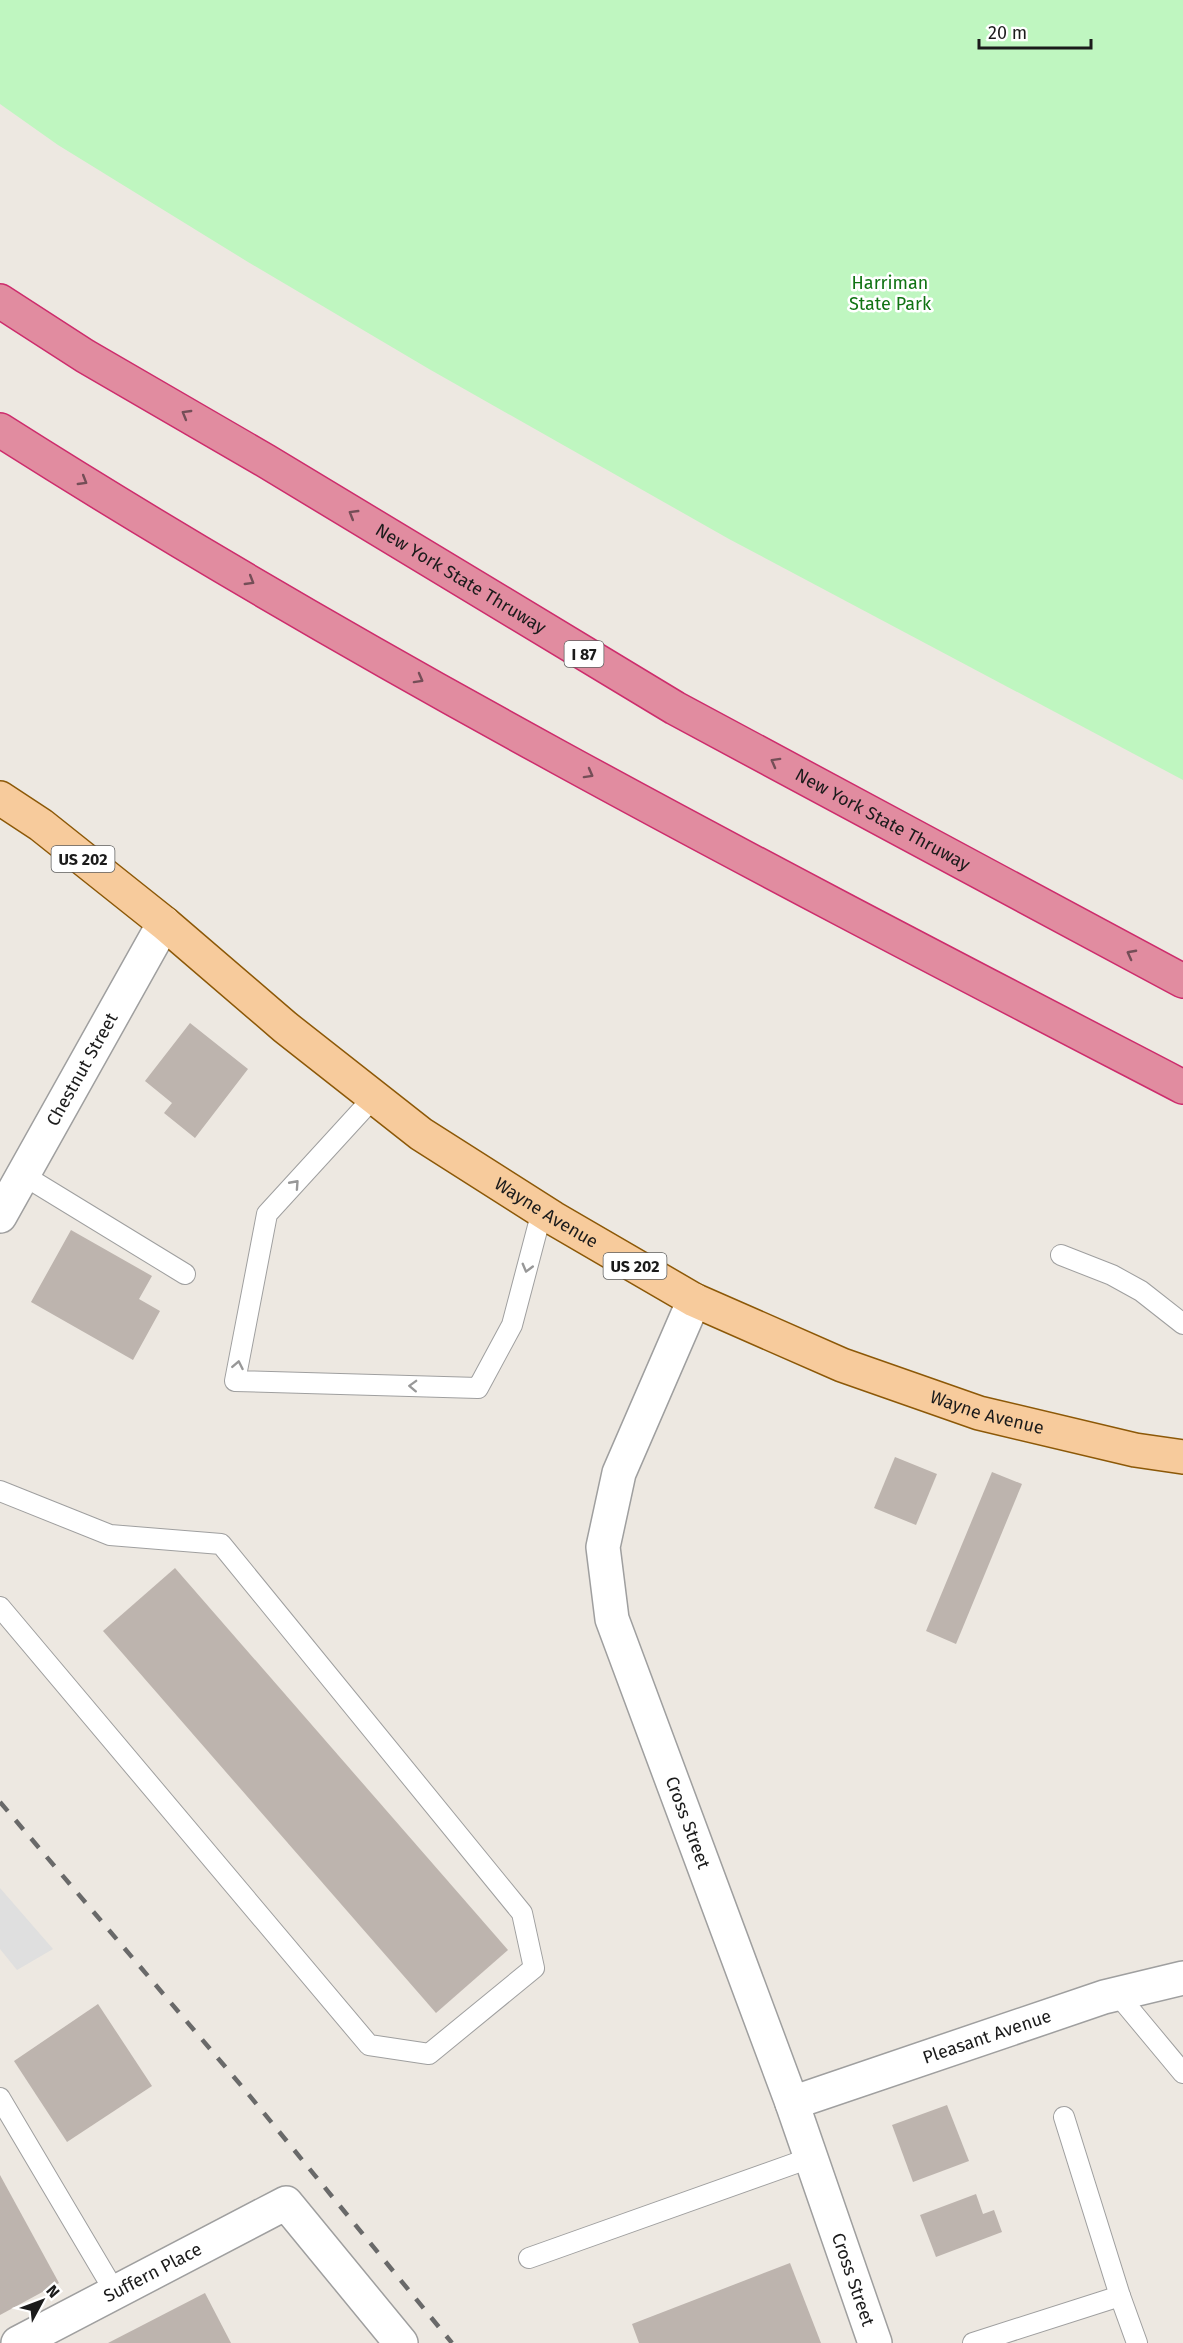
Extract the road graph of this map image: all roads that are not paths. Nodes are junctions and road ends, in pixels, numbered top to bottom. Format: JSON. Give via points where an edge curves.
{"nodes":[{"id":1,"x":0,"y":301,"type":"edge"},
{"id":2,"x":0,"y":432,"type":"edge"},
{"id":3,"x":0,"y":798,"type":"edge"},
{"id":4,"x":164,"y":923,"type":"junction"},
{"id":5,"x":1183,"y":981,"type":"edge"},
{"id":6,"x":1183,"y":1088,"type":"edge"},
{"id":7,"x":374,"y":1097,"type":"junction"},
{"id":8,"x":23,"y":1175,"type":"junction"},
{"id":9,"x":542,"y":1211,"type":"junction"},
{"id":10,"x":0,"y":1216,"type":"edge"},
{"id":11,"x":1061,"y":1255,"type":"dead end"},
{"id":12,"x":185,"y":1274,"type":"dead end"},
{"id":13,"x":694,"y":1300,"type":"junction"},
{"id":14,"x":1183,"y":1324,"type":"edge"},
{"id":15,"x":1183,"y":1456,"type":"edge"},
{"id":16,"x":0,"y":1491,"type":"edge"},
{"id":17,"x":0,"y":1608,"type":"edge"},
{"id":18,"x":1183,"y":1978,"type":"edge"},
{"id":19,"x":1118,"y":1995,"type":"junction"},
{"id":20,"x":1183,"y":2073,"type":"edge"},
{"id":21,"x":0,"y":2098,"type":"edge"},
{"id":22,"x":792,"y":2103,"type":"junction"},
{"id":23,"x":1064,"y":2117,"type":"dead end"},
{"id":24,"x":810,"y":2158,"type":"junction"},
{"id":25,"x":529,"y":2258,"type":"dead end"},
{"id":26,"x":115,"y":2292,"type":"junction"},
{"id":27,"x":1120,"y":2296,"type":"junction"},
{"id":28,"x":18,"y":2343,"type":"edge"},
{"id":29,"x":401,"y":2343,"type":"edge"},
{"id":30,"x":875,"y":2343,"type":"edge"},
{"id":31,"x":973,"y":2343,"type":"edge"},
{"id":32,"x":1137,"y":2343,"type":"edge"}],
"edges":[{"from":5,"to":1,"type":"highway","name":"New York State Thruway","number":"I 87","one_way":true,"via":[[675,708],[85,356]]},
{"from":2,"to":6,"type":"highway","one_way":true,"via":[[386,661],[607,784]]},
{"from":3,"to":4,"type":"main road","name":"Wayne Avenue","number":"US 202","via":[[41,825]]},
{"from":4,"to":7,"type":"main road","name":"Wayne Avenue","number":"US 202"},
{"from":4,"to":8,"type":"street","name":"Chestnut Street"},
{"from":7,"to":9,"type":"main road","name":"Wayne Avenue","number":"US 202","via":[[421,1134]]},
{"from":9,"to":7,"type":"lane","one_way":true,"via":[[512,1325],[478,1388],[235,1381],[267,1214]]},
{"from":8,"to":10,"type":"street","name":"Chestnut Street"},
{"from":8,"to":12,"type":"lane"},
{"from":9,"to":13,"type":"main road","name":"Wayne Avenue","number":"US 202"},
{"from":11,"to":14,"type":"lane","via":[[1141,1291]]},
{"from":13,"to":15,"type":"main road","name":"Wayne Avenue","number":"US 202","via":[[842,1365],[980,1413],[1135,1450]]},
{"from":13,"to":22,"type":"street","name":"Cross Street","via":[[619,1473],[603,1547],[612,1619]]},
{"from":16,"to":17,"type":"lane","via":[[110,1535],[220,1544],[522,1913],[534,1968],[429,2054],[369,2045]]},
{"from":18,"to":19,"type":"street","name":"Pleasant Avenue"},
{"from":19,"to":20,"type":"lane"},
{"from":19,"to":22,"type":"street","name":"Pleasant Avenue"},
{"from":21,"to":26,"type":"lane"},
{"from":22,"to":24,"type":"street","name":"Cross Street"},
{"from":23,"to":27,"type":"lane"},
{"from":24,"to":25,"type":"lane"},
{"from":24,"to":30,"type":"street","name":"Cross Street"},
{"from":26,"to":28,"type":"street","name":"Suffern Place"},
{"from":26,"to":29,"type":"street","name":"Suffern Place","via":[[286,2203]]},
{"from":27,"to":31,"type":"lane"},
{"from":27,"to":32,"type":"lane"}]}
